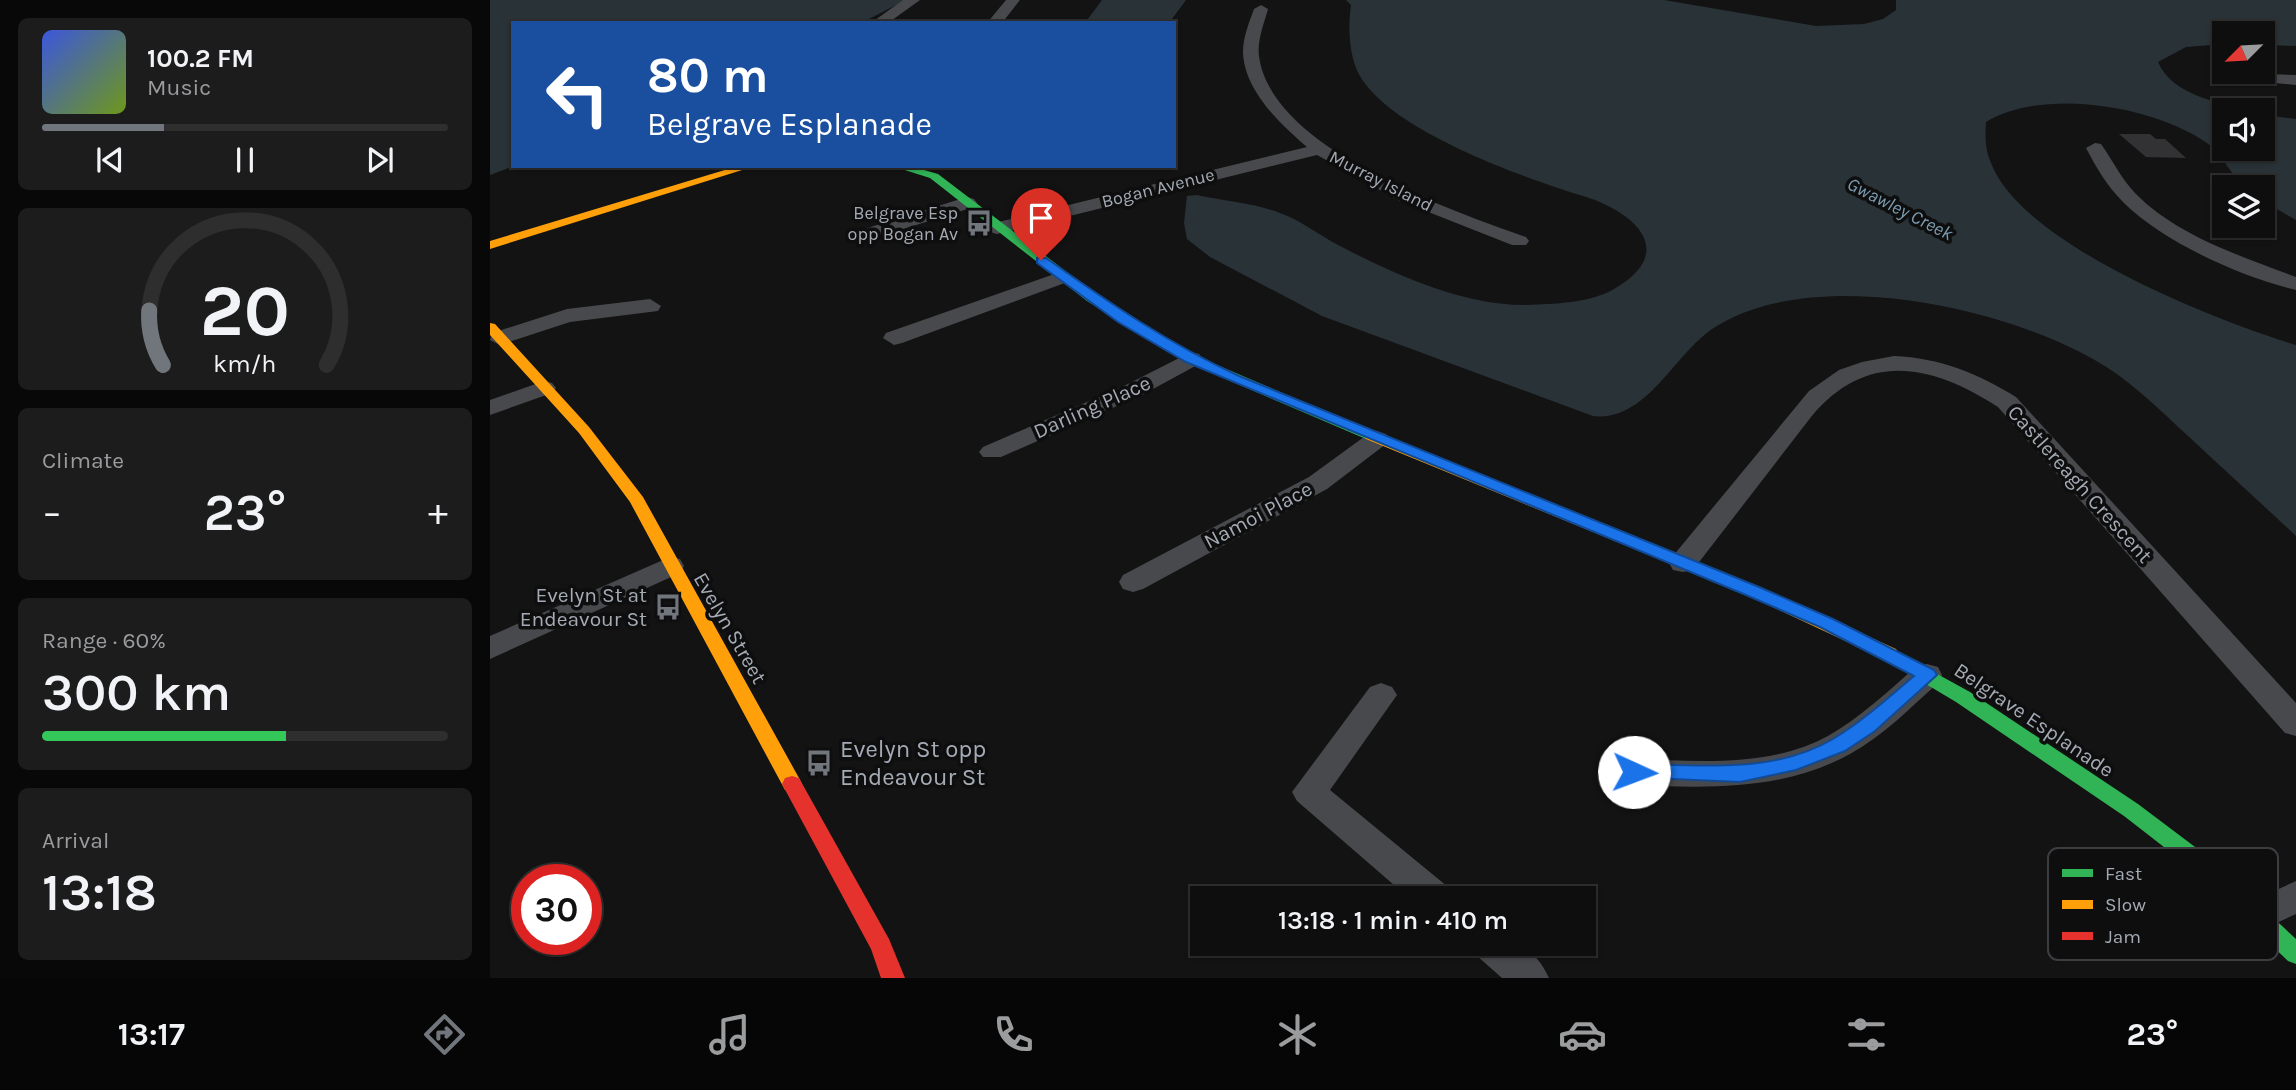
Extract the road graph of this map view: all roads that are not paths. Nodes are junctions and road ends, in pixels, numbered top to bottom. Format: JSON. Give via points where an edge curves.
{"nodes":[{"id":1,"x":914,"y":0,"type":"edge"},
{"id":2,"x":1013,"y":0,"type":"edge"},
{"id":3,"x":1261,"y":9,"type":"dead end"},
{"id":4,"x":881,"y":21,"type":"edge"},
{"id":5,"x":996,"y":21,"type":"edge"},
{"id":6,"x":2275,"y":79,"type":"edge"},
{"id":7,"x":2296,"y":80,"type":"edge"},
{"id":8,"x":2095,"y":148,"type":"dead end"},
{"id":9,"x":1318,"y":149,"type":"junction"},
{"id":10,"x":743,"y":168,"type":"edge"},
{"id":11,"x":911,"y":168,"type":"edge"},
{"id":12,"x":933,"y":171,"type":"edge"},
{"id":13,"x":967,"y":203,"type":"junction"},
{"id":14,"x":997,"y":228,"type":"junction"},
{"id":15,"x":868,"y":234,"type":"dead end"},
{"id":16,"x":1519,"y":241,"type":"dead end"},
{"id":17,"x":490,"y":245,"type":"edge"},
{"id":18,"x":1063,"y":277,"type":"junction"},
{"id":19,"x":2296,"y":284,"type":"edge"},
{"id":20,"x":650,"y":306,"type":"dead end"},
{"id":21,"x":495,"y":332,"type":"edge"},
{"id":22,"x":894,"y":338,"type":"dead end"},
{"id":23,"x":1191,"y":359,"type":"junction"},
{"id":24,"x":544,"y":388,"type":"junction"},
{"id":25,"x":490,"y":408,"type":"edge"},
{"id":26,"x":1377,"y":439,"type":"junction"},
{"id":27,"x":992,"y":452,"type":"dead end"},
{"id":28,"x":1683,"y":563,"type":"junction"},
{"id":29,"x":670,"y":566,"type":"junction"},
{"id":30,"x":1133,"y":582,"type":"dead end"},
{"id":31,"x":490,"y":648,"type":"edge"},
{"id":32,"x":1927,"y":675,"type":"junction"},
{"id":33,"x":1381,"y":695,"type":"dead end"},
{"id":34,"x":2296,"y":724,"type":"edge"},
{"id":35,"x":1634,"y":772,"type":"dead end"},
{"id":36,"x":2181,"y":848,"type":"edge"},
{"id":37,"x":1421,"y":886,"type":"edge"},
{"id":38,"x":2296,"y":897,"type":"edge"},
{"id":39,"x":2278,"y":906,"type":"edge"},
{"id":40,"x":2278,"y":935,"type":"edge"},
{"id":41,"x":2296,"y":954,"type":"edge"},
{"id":42,"x":1504,"y":956,"type":"edge"},
{"id":43,"x":893,"y":978,"type":"edge"},
{"id":44,"x":1530,"y":978,"type":"edge"}],
"edges":[{"from":1,"to":4,"type":"street"},
{"from":2,"to":5,"type":"street"},
{"from":3,"to":9,"type":"street","name":"Murray Island","via":[[1252,37],[1252,60],[1263,89]]},
{"from":6,"to":7,"type":"street"},
{"from":8,"to":19,"type":"street","via":[[2102,166],[2123,192],[2169,226]]},
{"from":9,"to":14,"type":"street","name":"Bogan Avenue"},
{"from":9,"to":16,"type":"street","name":"Murray Island","via":[[1385,187]]},
{"from":10,"to":17,"type":"street"},
{"from":11,"to":12,"type":"street","name":"Belgrave Esplanade"},
{"from":12,"to":13,"type":"street","name":"Belgrave Esplanade"},
{"from":13,"to":14,"type":"street","name":"Belgrave Esplanade"},
{"from":13,"to":15,"type":"street"},
{"from":14,"to":18,"type":"street","name":"Belgrave Esplanade"},
{"from":18,"to":22,"type":"street"},
{"from":18,"to":23,"type":"street","name":"Belgrave Esplanade","via":[[1122,319]]},
{"from":20,"to":21,"type":"street","via":[[567,316]]},
{"from":21,"to":24,"type":"street","name":"Evelyn Street"},
{"from":23,"to":26,"type":"street","name":"Belgrave Esplanade"},
{"from":23,"to":27,"type":"street","name":"Darling Place","via":[[1133,390]]},
{"from":24,"to":25,"type":"street"},
{"from":24,"to":29,"type":"street","name":"Evelyn Street","via":[[613,465]]},
{"from":26,"to":28,"type":"street","name":"Belgrave Esplanade"},
{"from":26,"to":30,"type":"street","name":"Namoi Place","via":[[1310,488]]},
{"from":28,"to":32,"type":"street","name":"Belgrave Esplanade","via":[[1827,623]]},
{"from":28,"to":34,"type":"street","name":"Castlereagh Crescent","via":[[1824,390],[1863,367],[1913,363],[1946,368],[2007,402]]},
{"from":29,"to":31,"type":"street"},
{"from":29,"to":43,"type":"street","name":"Evelyn Street","via":[[881,946]]},
{"from":32,"to":35,"type":"street","via":[[1838,746],[1789,765],[1740,774]]},
{"from":32,"to":36,"type":"street","name":"Belgrave Esplanade"},
{"from":33,"to":37,"type":"street","via":[[1309,792]]},
{"from":38,"to":39,"type":"street"},
{"from":40,"to":41,"type":"street","name":"Belgrave Esplanade"},
{"from":42,"to":44,"type":"street"}]}
